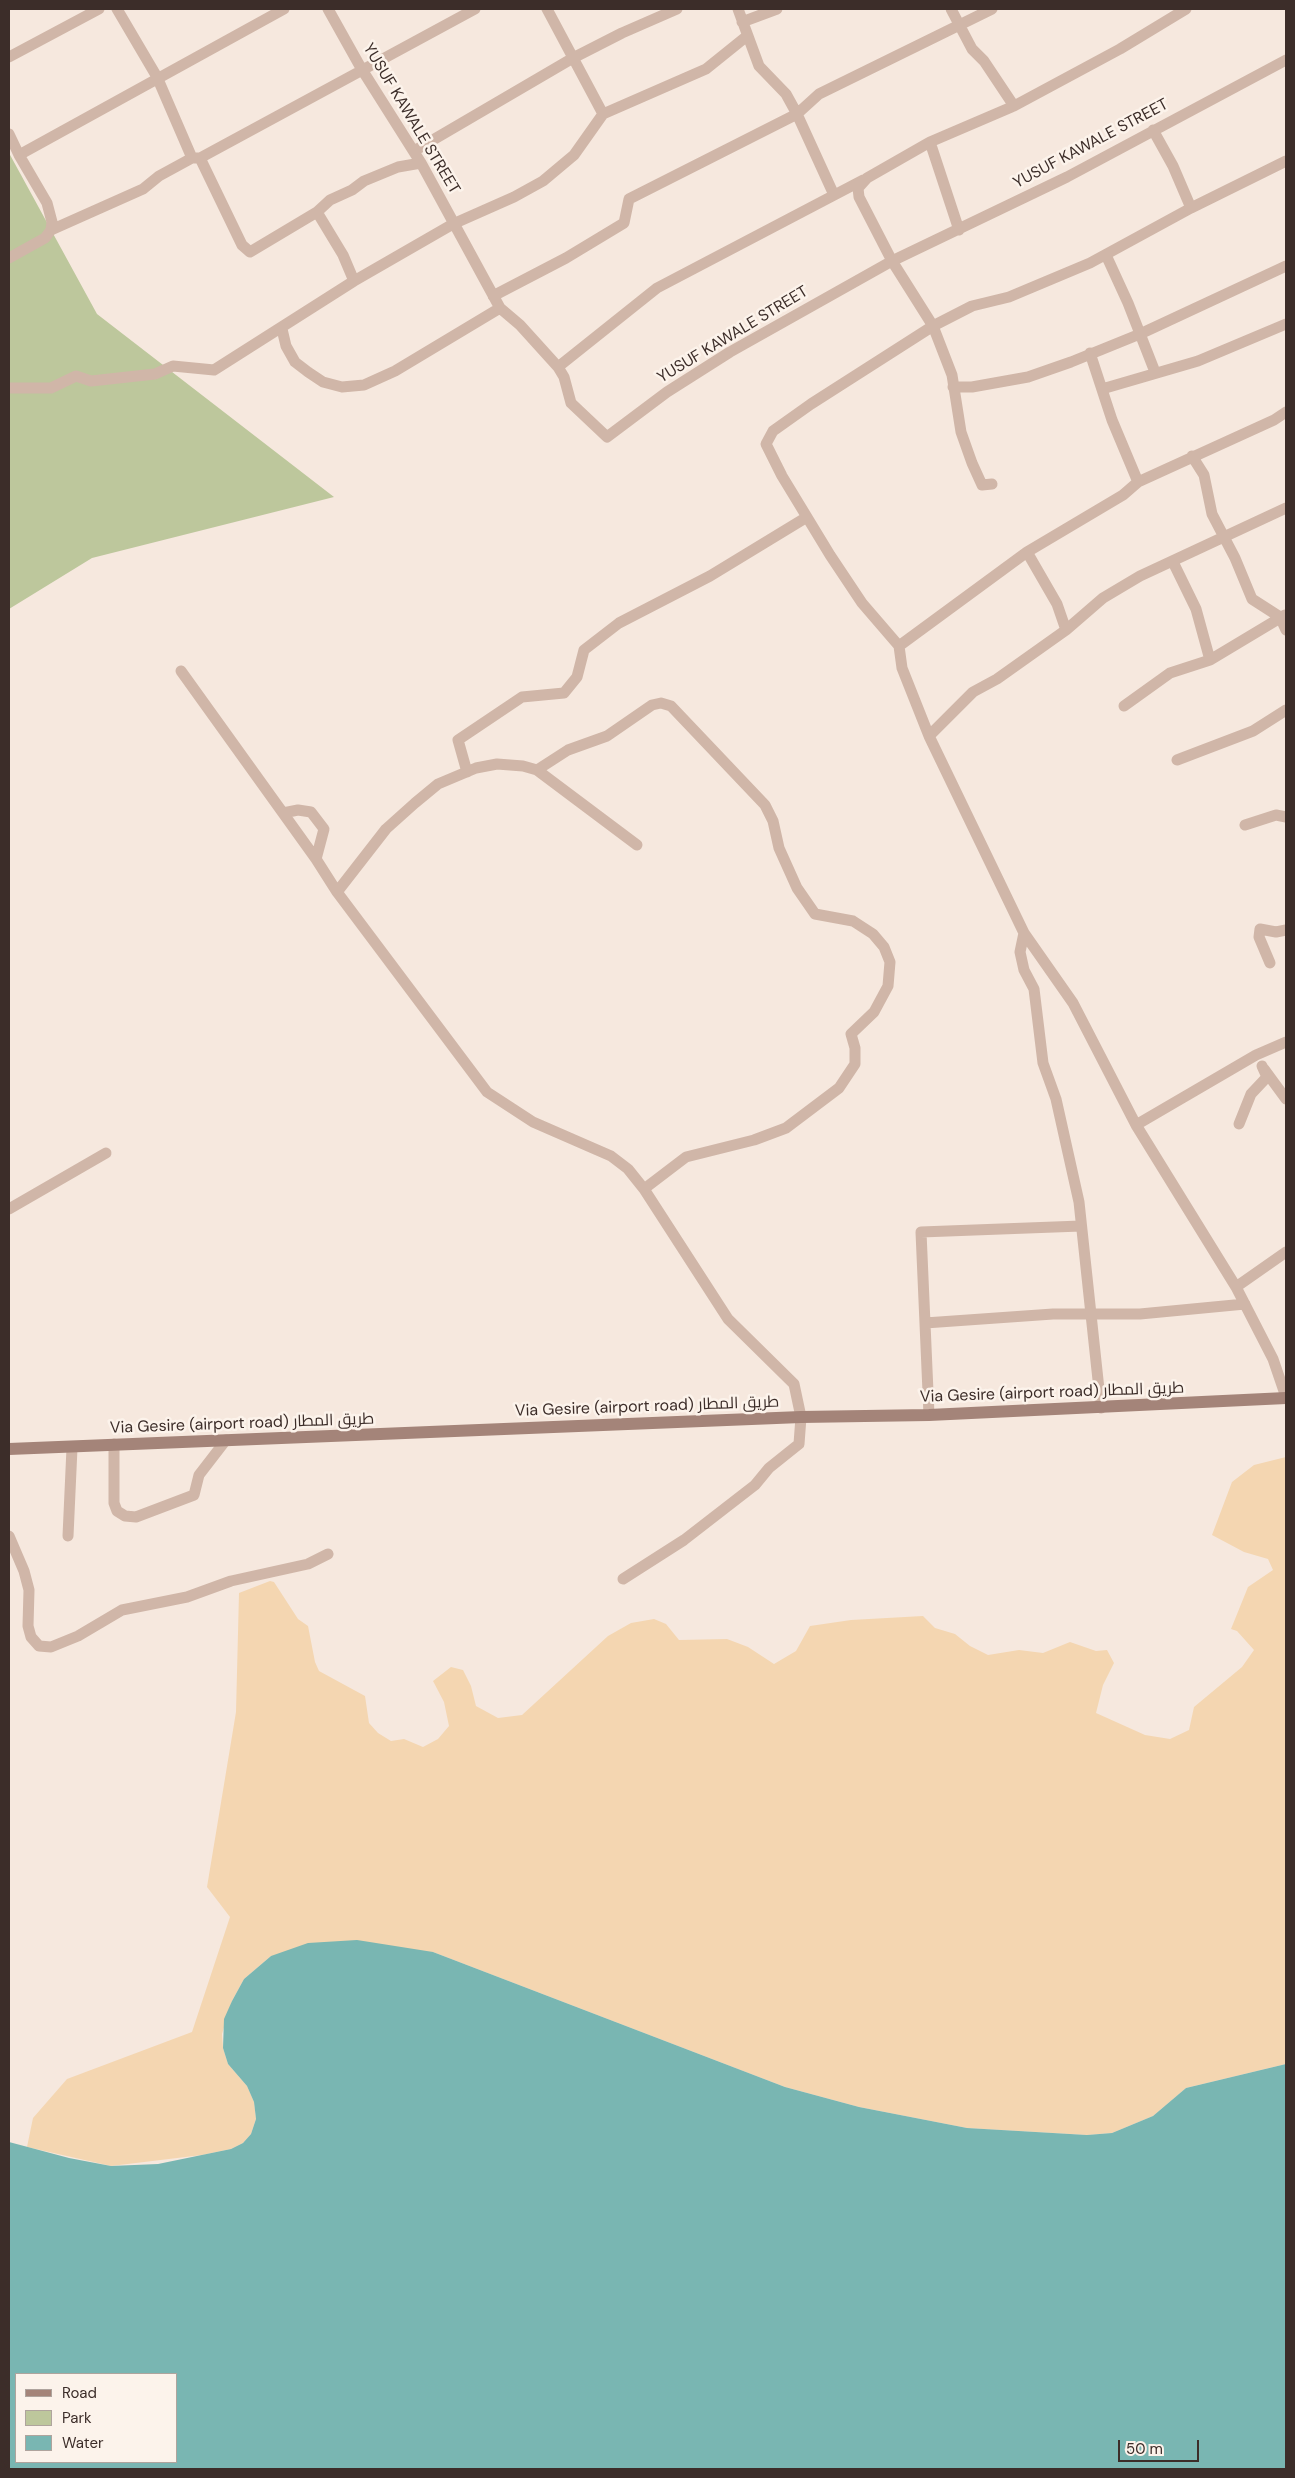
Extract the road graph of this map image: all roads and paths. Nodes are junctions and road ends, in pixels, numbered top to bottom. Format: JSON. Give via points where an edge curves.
{"nodes":[{"id":1,"x":100,"y":9,"type":"edge"},
{"id":2,"x":117,"y":9,"type":"edge"},
{"id":3,"x":284,"y":9,"type":"edge"},
{"id":4,"x":328,"y":9,"type":"edge"},
{"id":5,"x":475,"y":9,"type":"edge"},
{"id":6,"x":547,"y":9,"type":"edge"},
{"id":7,"x":677,"y":9,"type":"edge"},
{"id":8,"x":738,"y":9,"type":"edge"},
{"id":9,"x":777,"y":9,"type":"edge"},
{"id":10,"x":951,"y":9,"type":"edge"},
{"id":11,"x":992,"y":9,"type":"edge"},
{"id":12,"x":1186,"y":9,"type":"edge"},
{"id":13,"x":1170,"y":12,"type":"edge"},
{"id":14,"x":742,"y":22,"type":"junction"},
{"id":15,"x":960,"y":26,"type":"junction"},
{"id":16,"x":747,"y":36,"type":"junction"},
{"id":17,"x":9,"y":57,"type":"edge"},
{"id":18,"x":573,"y":58,"type":"junction"},
{"id":19,"x":1286,"y":60,"type":"edge"},
{"id":20,"x":362,"y":68,"type":"junction"},
{"id":21,"x":157,"y":77,"type":"junction"},
{"id":22,"x":1014,"y":106,"type":"junction"},
{"id":23,"x":603,"y":114,"type":"junction"},
{"id":24,"x":797,"y":114,"type":"junction"},
{"id":25,"x":1153,"y":130,"type":"junction"},
{"id":26,"x":9,"y":134,"type":"edge"},
{"id":27,"x":930,"y":142,"type":"junction"},
{"id":28,"x":414,"y":152,"type":"junction"},
{"id":29,"x":19,"y":155,"type":"junction"},
{"id":30,"x":196,"y":158,"type":"junction"},
{"id":31,"x":1286,"y":161,"type":"edge"},
{"id":32,"x":421,"y":163,"type":"junction"},
{"id":33,"x":867,"y":178,"type":"junction"},
{"id":34,"x":834,"y":195,"type":"junction"},
{"id":35,"x":1191,"y":208,"type":"junction"},
{"id":36,"x":317,"y":212,"type":"junction"},
{"id":37,"x":453,"y":224,"type":"junction"},
{"id":38,"x":51,"y":230,"type":"junction"},
{"id":39,"x":958,"y":230,"type":"junction"},
{"id":40,"x":1106,"y":255,"type":"junction"},
{"id":41,"x":9,"y":258,"type":"edge"},
{"id":42,"x":892,"y":261,"type":"junction"},
{"id":43,"x":1286,"y":266,"type":"edge"},
{"id":44,"x":354,"y":281,"type":"junction"},
{"id":45,"x":493,"y":296,"type":"junction"},
{"id":46,"x":500,"y":308,"type":"junction"},
{"id":47,"x":1286,"y":324,"type":"edge"},
{"id":48,"x":933,"y":326,"type":"junction"},
{"id":49,"x":282,"y":329,"type":"junction"},
{"id":50,"x":1140,"y":334,"type":"junction"},
{"id":51,"x":1090,"y":353,"type":"junction"},
{"id":52,"x":558,"y":367,"type":"junction"},
{"id":53,"x":1155,"y":372,"type":"junction"},
{"id":54,"x":953,"y":387,"type":"junction"},
{"id":55,"x":9,"y":388,"type":"edge"},
{"id":56,"x":1102,"y":389,"type":"junction"},
{"id":57,"x":1286,"y":412,"type":"edge"},
{"id":58,"x":1192,"y":456,"type":"junction"},
{"id":59,"x":1138,"y":482,"type":"junction"},
{"id":60,"x":992,"y":484,"type":"dead end"},
{"id":61,"x":1286,"y":508,"type":"edge"},
{"id":62,"x":807,"y":517,"type":"junction"},
{"id":63,"x":1224,"y":537,"type":"junction"},
{"id":64,"x":1027,"y":552,"type":"junction"},
{"id":65,"x":1173,"y":562,"type":"junction"},
{"id":66,"x":1283,"y":616,"type":"edge"},
{"id":67,"x":1066,"y":630,"type":"junction"},
{"id":68,"x":1286,"y":630,"type":"edge"},
{"id":69,"x":899,"y":646,"type":"junction"},
{"id":70,"x":1210,"y":660,"type":"junction"},
{"id":71,"x":181,"y":671,"type":"dead end"},
{"id":72,"x":1124,"y":706,"type":"dead end"},
{"id":73,"x":1286,"y":710,"type":"edge"},
{"id":74,"x":929,"y":736,"type":"junction"},
{"id":75,"x":1177,"y":760,"type":"dead end"},
{"id":76,"x":537,"y":770,"type":"junction"},
{"id":77,"x":467,"y":772,"type":"junction"},
{"id":78,"x":283,"y":813,"type":"junction"},
{"id":79,"x":1285,"y":820,"type":"edge"},
{"id":80,"x":1245,"y":825,"type":"dead end"},
{"id":81,"x":637,"y":846,"type":"dead end"},
{"id":82,"x":316,"y":858,"type":"junction"},
{"id":83,"x":337,"y":892,"type":"junction"},
{"id":84,"x":1286,"y":930,"type":"edge"},
{"id":85,"x":1024,"y":933,"type":"junction"},
{"id":86,"x":1270,"y":963,"type":"dead end"},
{"id":87,"x":1286,"y":1042,"type":"edge"},
{"id":88,"x":1256,"y":1055,"type":"junction"},
{"id":89,"x":1262,"y":1066,"type":"junction"},
{"id":90,"x":1286,"y":1099,"type":"edge"},
{"id":91,"x":1239,"y":1124,"type":"dead end"},
{"id":92,"x":1136,"y":1126,"type":"junction"},
{"id":93,"x":106,"y":1153,"type":"dead end"},
{"id":94,"x":644,"y":1189,"type":"junction"},
{"id":95,"x":9,"y":1209,"type":"edge"},
{"id":96,"x":1082,"y":1226,"type":"junction"},
{"id":97,"x":1286,"y":1252,"type":"edge"},
{"id":98,"x":1236,"y":1287,"type":"junction"},
{"id":99,"x":1245,"y":1304,"type":"junction"},
{"id":100,"x":1092,"y":1314,"type":"junction"},
{"id":101,"x":925,"y":1323,"type":"junction"},
{"id":102,"x":1286,"y":1398,"type":"edge"},
{"id":103,"x":1101,"y":1408,"type":"junction"},
{"id":104,"x":929,"y":1415,"type":"junction"},
{"id":105,"x":801,"y":1417,"type":"junction"},
{"id":106,"x":226,"y":1440,"type":"junction"},
{"id":107,"x":114,"y":1444,"type":"junction"},
{"id":108,"x":72,"y":1448,"type":"junction"},
{"id":109,"x":9,"y":1449,"type":"edge"},
{"id":110,"x":9,"y":1536,"type":"edge"},
{"id":111,"x":68,"y":1536,"type":"dead end"},
{"id":112,"x":328,"y":1554,"type":"dead end"},
{"id":113,"x":622,"y":1579,"type":"dead end"}],
"edges":[{"from":1,"to":17,"type":"street"},
{"from":2,"to":21,"type":"street"},
{"from":3,"to":21,"type":"street"},
{"from":4,"to":20,"type":"street","name":"YUSUF KAWALE STREET"},
{"from":5,"to":20,"type":"street"},
{"from":6,"to":18,"type":"street"},
{"from":7,"to":18,"type":"street"},
{"from":8,"to":14,"type":"street"},
{"from":9,"to":14,"type":"street"},
{"from":10,"to":15,"type":"street"},
{"from":11,"to":15,"type":"street"},
{"from":12,"to":13,"type":"street"},
{"from":13,"to":22,"type":"street","via":[[1120,49]]},
{"from":14,"to":16,"type":"street"},
{"from":15,"to":22,"type":"street","via":[[972,49],[984,61]]},
{"from":15,"to":24,"type":"street","via":[[819,94]]},
{"from":16,"to":23,"type":"street","via":[[706,68]]},
{"from":16,"to":24,"type":"street","via":[[759,66],[786,94]]},
{"from":18,"to":23,"type":"street"},
{"from":18,"to":28,"type":"street"},
{"from":19,"to":25,"type":"street","name":"YUSUF KAWALE STREET"},
{"from":20,"to":28,"type":"street","name":"YUSUF KAWALE STREET"},
{"from":20,"to":30,"type":"street"},
{"from":21,"to":29,"type":"street"},
{"from":21,"to":30,"type":"street"},
{"from":22,"to":27,"type":"street"},
{"from":23,"to":37,"type":"street","via":[[574,155],[543,181]]},
{"from":24,"to":34,"type":"street"},
{"from":24,"to":45,"type":"street","via":[[629,199],[624,222],[566,258]]},
{"from":25,"to":35,"type":"street"},
{"from":25,"to":39,"type":"street","name":"YUSUF KAWALE STREET","via":[[1067,177]]},
{"from":26,"to":29,"type":"street"},
{"from":27,"to":33,"type":"street"},
{"from":27,"to":39,"type":"street"},
{"from":28,"to":32,"type":"street","name":"YUSUF KAWALE STREET"},
{"from":29,"to":38,"type":"street","via":[[47,203]]},
{"from":30,"to":36,"type":"street","via":[[242,245],[250,252]]},
{"from":30,"to":38,"type":"street","via":[[159,176],[143,189]]},
{"from":31,"to":35,"type":"street"},
{"from":32,"to":36,"type":"street","via":[[398,167],[364,181],[330,200]]},
{"from":32,"to":37,"type":"street","name":"YUSUF KAWALE STREET"},
{"from":33,"to":34,"type":"street"},
{"from":33,"to":42,"type":"street","via":[[858,188],[859,197]]},
{"from":34,"to":52,"type":"street","via":[[656,288]]},
{"from":35,"to":40,"type":"street"},
{"from":36,"to":44,"type":"street","via":[[339,247]]},
{"from":37,"to":44,"type":"street"},
{"from":37,"to":45,"type":"street","name":"YUSUF KAWALE STREET"},
{"from":38,"to":41,"type":"street","via":[[29,248]]},
{"from":39,"to":42,"type":"street","name":"YUSUF KAWALE STREET"},
{"from":40,"to":48,"type":"street","via":[[1009,297],[972,306]]},
{"from":40,"to":50,"type":"street"},
{"from":42,"to":48,"type":"street"},
{"from":42,"to":52,"type":"street","name":"YUSUF KAWALE STREET","via":[[730,352],[607,436],[571,404]]},
{"from":43,"to":50,"type":"street"},
{"from":44,"to":49,"type":"street"},
{"from":45,"to":46,"type":"street","name":"YUSUF KAWALE STREET"},
{"from":46,"to":49,"type":"street","via":[[395,371],[364,385],[342,387],[324,382],[308,372],[295,362],[286,346]]},
{"from":46,"to":52,"type":"street","name":"YUSUF KAWALE STREET"},
{"from":47,"to":53,"type":"street","via":[[1198,361]]},
{"from":48,"to":54,"type":"street","via":[[952,375]]},
{"from":48,"to":62,"type":"street","via":[[811,404],[768,437],[766,444]]},
{"from":49,"to":55,"type":"street","via":[[214,370],[173,366],[155,374],[91,381],[76,376],[51,388]]},
{"from":50,"to":51,"type":"street"},
{"from":50,"to":53,"type":"street"},
{"from":51,"to":54,"type":"street","via":[[1028,377],[972,387]]},
{"from":51,"to":56,"type":"street"},
{"from":53,"to":56,"type":"street"},
{"from":54,"to":60,"type":"street","via":[[961,432],[972,463],[982,484]]},
{"from":56,"to":59,"type":"street"},
{"from":57,"to":58,"type":"street"},
{"from":58,"to":59,"type":"street"},
{"from":58,"to":63,"type":"street","via":[[1204,475],[1212,514]]},
{"from":59,"to":64,"type":"street"},
{"from":61,"to":63,"type":"street"},
{"from":62,"to":69,"type":"street","via":[[862,603]]},
{"from":62,"to":77,"type":"street","via":[[710,576],[619,623],[584,650],[577,677],[564,693],[522,697],[458,740]]},
{"from":63,"to":65,"type":"street"},
{"from":63,"to":66,"type":"street","via":[[1252,599]]},
{"from":64,"to":67,"type":"street","via":[[1057,604]]},
{"from":64,"to":69,"type":"street"},
{"from":65,"to":67,"type":"street","via":[[1140,576],[1103,598]]},
{"from":65,"to":70,"type":"street","via":[[1196,608]]},
{"from":66,"to":68,"type":"street"},
{"from":66,"to":70,"type":"street"},
{"from":67,"to":74,"type":"street","via":[[973,692]]},
{"from":69,"to":74,"type":"street","via":[[902,668]]},
{"from":70,"to":72,"type":"street","via":[[1170,673]]},
{"from":71,"to":78,"type":"street"},
{"from":73,"to":75,"type":"street","via":[[1253,731]]},
{"from":74,"to":85,"type":"street"},
{"from":76,"to":77,"type":"street","via":[[497,764]]},
{"from":76,"to":81,"type":"street"},
{"from":76,"to":94,"type":"street","via":[[568,750],[607,736],[652,705],[671,706],[765,805],[797,888],[815,914],[847,919],[866,930],[884,947],[890,962],[888,986],[874,1012],[851,1034],[855,1064],[839,1088],[786,1128],[686,1158]]},
{"from":77,"to":83,"type":"street","via":[[438,784],[386,829]]},
{"from":78,"to":82,"type":"street"},
{"from":78,"to":82,"type":"street","via":[[311,812],[324,829]]},
{"from":79,"to":80,"type":"street","via":[[1276,815]]},
{"from":82,"to":83,"type":"street"},
{"from":83,"to":94,"type":"street","via":[[487,1092],[533,1122],[612,1156]]},
{"from":84,"to":86,"type":"street","via":[[1260,929],[1259,937]]},
{"from":85,"to":92,"type":"street","via":[[1073,1003]]},
{"from":85,"to":96,"type":"street","via":[[1020,952],[1024,970],[1034,989],[1044,1062],[1056,1099]]},
{"from":87,"to":88,"type":"street"},
{"from":88,"to":89,"type":"street"},
{"from":88,"to":92,"type":"street"},
{"from":89,"to":90,"type":"street"},
{"from":89,"to":91,"type":"street","via":[[1267,1077],[1251,1094]]},
{"from":92,"to":98,"type":"street"},
{"from":93,"to":95,"type":"street"},
{"from":94,"to":105,"type":"street","via":[[728,1319],[794,1384]]},
{"from":96,"to":100,"type":"street"},
{"from":96,"to":101,"type":"street","via":[[921,1232]]},
{"from":97,"to":98,"type":"street"},
{"from":98,"to":99,"type":"street"},
{"from":99,"to":100,"type":"street","via":[[1140,1314]]},
{"from":99,"to":102,"type":"street","via":[[1273,1359]]},
{"from":100,"to":101,"type":"street"},
{"from":100,"to":103,"type":"street"},
{"from":101,"to":104,"type":"street"},
{"from":102,"to":103,"type":"main road","name":"Via Gesire (airport road) طريق المطار"},
{"from":103,"to":104,"type":"main road","name":"Via Gesire (airport road) طريق المطار"},
{"from":104,"to":105,"type":"main road","name":"Via Gesire (airport road) طريق المطار"},
{"from":105,"to":106,"type":"main road","name":"Via Gesire (airport road) طريق المطار"},
{"from":105,"to":113,"type":"street","via":[[799,1444],[769,1468],[755,1485],[684,1540]]},
{"from":106,"to":107,"type":"main road","name":"Via Gesire (airport road) طريق المطار"},
{"from":106,"to":107,"type":"street","via":[[199,1475],[194,1495],[136,1517],[117,1511],[114,1503]]},
{"from":107,"to":108,"type":"main road","name":"Via Gesire (airport road) طريق المطار"},
{"from":108,"to":109,"type":"main road","name":"Via Gesire (airport road) طريق المطار"},
{"from":108,"to":111,"type":"street"},
{"from":110,"to":112,"type":"street","via":[[29,1590],[28,1626],[31,1637],[39,1646],[51,1647],[78,1636],[122,1610],[186,1597],[231,1581],[308,1564]]}]}
